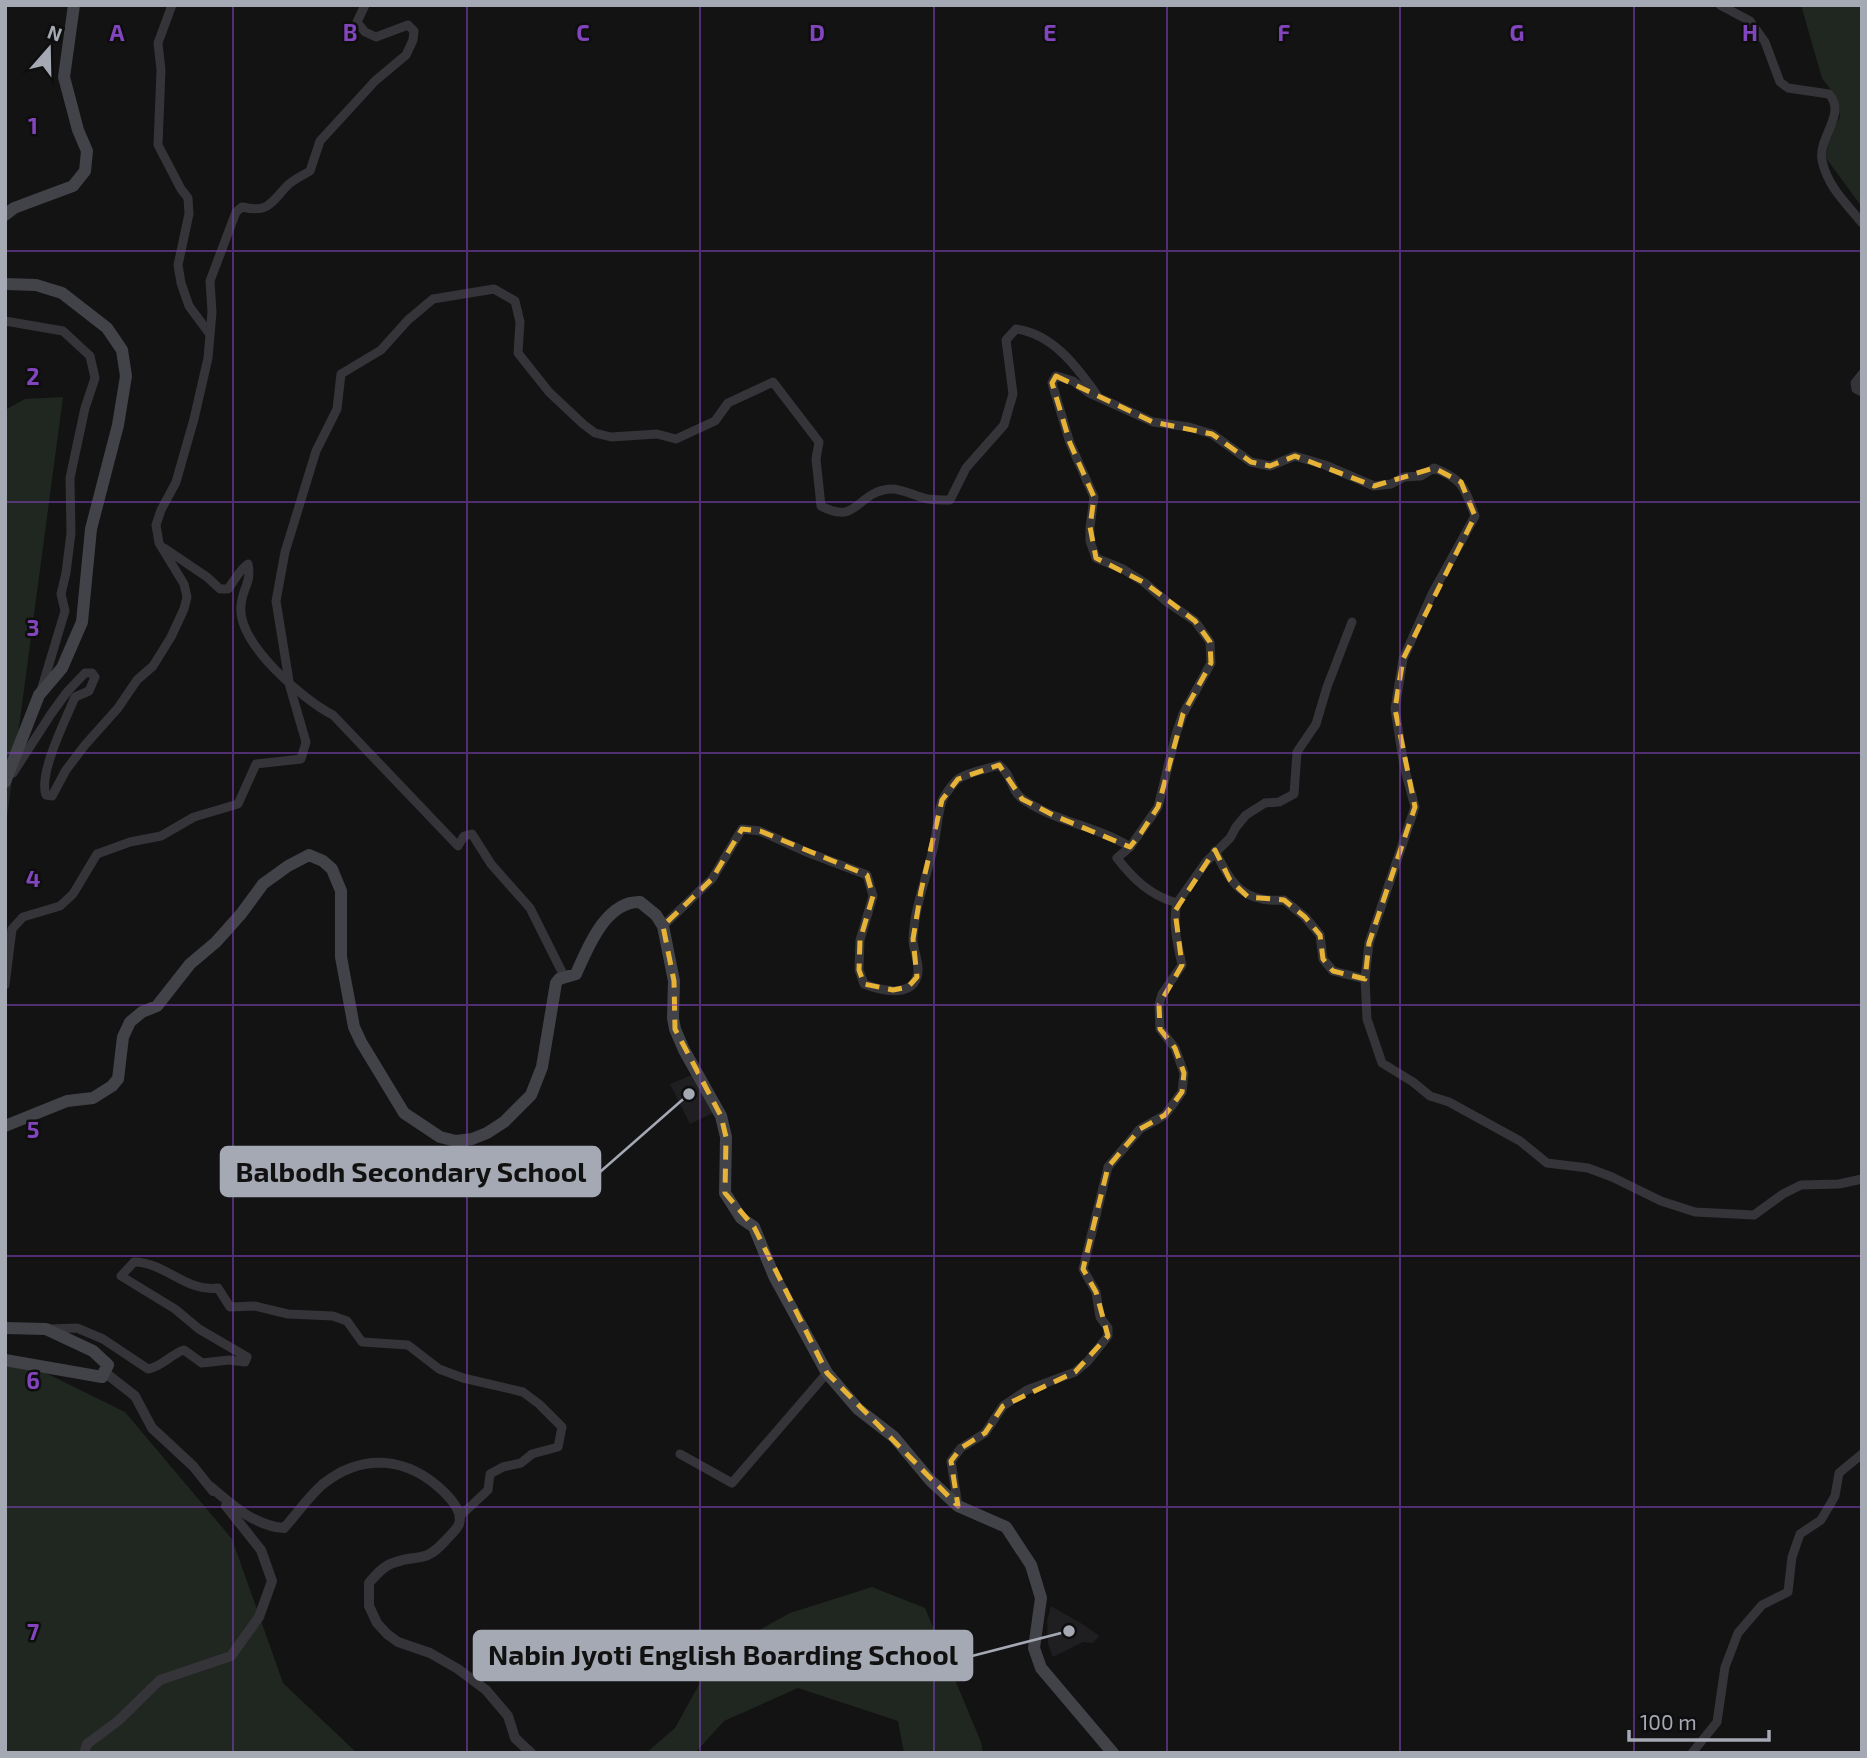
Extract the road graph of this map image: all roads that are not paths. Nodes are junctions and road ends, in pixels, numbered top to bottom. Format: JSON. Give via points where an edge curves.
{"nodes":[{"id":1,"x":74,"y":5,"type":"edge"},
{"id":2,"x":172,"y":5,"type":"edge"},
{"id":3,"x":365,"y":5,"type":"edge"},
{"id":4,"x":1720,"y":5,"type":"edge"},
{"id":5,"x":5,"y":215,"type":"edge"},
{"id":6,"x":1862,"y":223,"type":"edge"},
{"id":7,"x":5,"y":284,"type":"edge"},
{"id":8,"x":5,"y":321,"type":"edge"},
{"id":9,"x":209,"y":333,"type":"junction"},
{"id":10,"x":1862,"y":374,"type":"edge"},
{"id":11,"x":1862,"y":392,"type":"edge"},
{"id":12,"x":1098,"y":397,"type":"junction"},
{"id":13,"x":163,"y":547,"type":"junction"},
{"id":14,"x":1352,"y":622,"type":"dead end"},
{"id":15,"x":290,"y":687,"type":"junction"},
{"id":16,"x":39,"y":695,"type":"junction"},
{"id":17,"x":5,"y":784,"type":"edge"},
{"id":18,"x":1130,"y":847,"type":"junction"},
{"id":19,"x":1215,"y":851,"type":"junction"},
{"id":20,"x":1177,"y":903,"type":"junction"},
{"id":21,"x":663,"y":926,"type":"junction"},
{"id":22,"x":565,"y":978,"type":"junction"},
{"id":23,"x":1365,"y":979,"type":"junction"},
{"id":24,"x":5,"y":985,"type":"edge"},
{"id":25,"x":5,"y":1126,"type":"edge"},
{"id":26,"x":1862,"y":1179,"type":"edge"},
{"id":27,"x":5,"y":1328,"type":"edge"},
{"id":28,"x":46,"y":1329,"type":"junction"},
{"id":29,"x":5,"y":1360,"type":"edge"},
{"id":30,"x":103,"y":1371,"type":"junction"},
{"id":31,"x":827,"y":1373,"type":"junction"},
{"id":32,"x":680,"y":1454,"type":"dead end"},
{"id":33,"x":1862,"y":1454,"type":"edge"},
{"id":34,"x":211,"y":1487,"type":"junction"},
{"id":35,"x":958,"y":1506,"type":"junction"},
{"id":36,"x":459,"y":1517,"type":"junction"},
{"id":37,"x":83,"y":1753,"type":"edge"},
{"id":38,"x":531,"y":1753,"type":"edge"},
{"id":39,"x":1112,"y":1753,"type":"edge"},
{"id":40,"x":1692,"y":1753,"type":"edge"}],
"edges":[{"from":1,"to":5,"type":"main road","via":[[64,77],[87,151],[85,171],[73,186]]},
{"from":2,"to":9,"type":"street","via":[[158,43],[158,145],[188,198],[178,265],[189,306]]},
{"from":3,"to":9,"type":"street","via":[[357,22],[365,32],[376,37],[408,24],[414,31],[406,55],[375,81],[320,141],[310,171],[288,185],[272,204],[257,210],[242,207],[236,212],[210,281]]},
{"from":4,"to":6,"type":"street","via":[[1750,21],[1765,42],[1780,82],[1788,88],[1829,94],[1833,99],[1836,109],[1822,158],[1828,182]]},
{"from":7,"to":16,"type":"main road","via":[[36,285],[62,293],[107,328],[122,350],[126,376],[91,528],[82,622],[62,668]]},
{"from":8,"to":16,"type":"street","via":[[63,331],[90,356],[95,378],[70,478],[71,533],[61,594],[65,611]]},
{"from":9,"to":13,"type":"street","via":[[208,358],[183,457],[156,525]]},
{"from":10,"to":11,"type":"street","via":[[1855,383]]},
{"from":12,"to":15,"type":"street","via":[[1064,353],[1032,331],[1016,329],[1006,340],[1013,394],[1004,425],[966,468],[950,500],[930,500],[891,489],[866,497],[848,513],[835,514],[821,506],[816,459],[819,442],[773,382],[728,403],[715,421],[676,439],[657,434],[611,437],[594,433],[518,353],[520,322],[514,301],[494,289],[433,299],[381,350],[341,374],[337,409],[316,450],[280,574],[276,600]]},
{"from":12,"to":18,"type":"street","via":[[1073,381],[1056,376],[1052,383],[1070,443],[1094,498],[1090,541],[1096,558],[1145,583],[1195,621],[1210,642],[1211,663],[1175,734],[1158,807]]},
{"from":12,"to":23,"type":"street","via":[[1153,422],[1212,434],[1251,462],[1269,466],[1295,456],[1374,486],[1434,468],[1461,482],[1468,495],[1475,516],[1402,659],[1395,709],[1415,807],[1369,943]]},
{"from":13,"to":15,"type":"street","via":[[220,589],[228,589],[247,564],[251,577],[240,606],[243,619],[250,638]]},
{"from":13,"to":17,"type":"street","via":[[187,597],[172,637],[153,666],[66,770],[52,796],[46,795],[42,786],[50,760],[75,697],[89,691],[92,673],[85,673],[67,692]]},
{"from":14,"to":19,"type":"street","via":[[1316,724],[1297,752],[1294,794],[1246,815]]},
{"from":15,"to":22,"type":"street","via":[[333,715],[458,846],[464,836],[472,834],[491,864],[530,908]]},
{"from":15,"to":24,"type":"street","via":[[306,742],[301,759],[256,764],[238,804],[202,814],[161,836],[97,854],[73,894],[60,906],[23,917],[12,929]]},
{"from":16,"to":17,"type":"main road"},
{"from":18,"to":20,"type":"street","via":[[1117,858],[1130,875],[1158,898]]},
{"from":18,"to":21,"type":"street","via":[[1022,799],[999,765],[958,779],[942,800],[915,923],[917,977],[908,988],[883,992],[864,984],[859,970],[860,940],[873,896],[867,875],[760,831],[742,829],[712,879]]},
{"from":19,"to":20,"type":"street"},
{"from":19,"to":23,"type":"street","via":[[1230,880],[1248,897],[1284,900],[1305,917],[1320,935],[1323,960],[1333,971]]},
{"from":20,"to":35,"type":"street","via":[[1176,935],[1182,965],[1159,1005],[1160,1029],[1175,1048],[1184,1073],[1182,1093],[1165,1115],[1140,1129],[1108,1167],[1083,1269],[1096,1292],[1108,1336],[1075,1372],[1027,1390],[1003,1406],[985,1433],[961,1448],[951,1461]]},
{"from":21,"to":22,"type":"main road","via":[[640,902],[623,905],[601,923],[576,974]]},
{"from":21,"to":31,"type":"main road","via":[[674,981],[675,1029],[724,1127],[725,1193],[741,1218],[754,1227],[774,1276]]},
{"from":22,"to":25,"type":"main road","via":[[556,984],[542,1067],[531,1095],[487,1133],[456,1141],[440,1137],[404,1113],[354,1027],[341,957],[341,891],[332,869],[309,855],[263,884],[242,914],[190,964],[157,1006],[130,1022],[123,1037],[118,1079],[112,1086],[93,1098],[67,1101]]},
{"from":23,"to":26,"type":"street","via":[[1367,1019],[1382,1063],[1430,1096],[1520,1141],[1547,1163],[1588,1168],[1661,1201],[1695,1212],[1727,1215],[1755,1215],[1801,1185]]},
{"from":27,"to":28,"type":"main road"},
{"from":28,"to":30,"type":"main road","via":[[93,1351],[108,1365]]},
{"from":28,"to":36,"type":"street","via":[[77,1328],[148,1369],[184,1350],[202,1363],[245,1362],[247,1357],[237,1349],[121,1276],[134,1262],[146,1262],[193,1286],[218,1288],[230,1307],[333,1316],[347,1321],[362,1342],[408,1345],[439,1369],[523,1392],[562,1427],[558,1447],[490,1474],[488,1490]]},
{"from":29,"to":30,"type":"main road","via":[[102,1377]]},
{"from":30,"to":34,"type":"street","via":[[135,1396],[152,1428]]},
{"from":31,"to":32,"type":"street","via":[[732,1483]]},
{"from":31,"to":35,"type":"main road"},
{"from":33,"to":40,"type":"street","via":[[1839,1473],[1835,1496],[1821,1520],[1800,1534],[1788,1592],[1762,1605],[1738,1633],[1725,1667],[1717,1722]]},
{"from":34,"to":36,"type":"street","via":[[241,1512],[284,1528],[324,1483],[362,1464],[390,1461],[436,1484],[453,1501]]},
{"from":34,"to":37,"type":"street","via":[[261,1549],[272,1581],[259,1617],[231,1656],[160,1680],[87,1744]]},
{"from":35,"to":39,"type":"main road","via":[[1006,1527],[1031,1565],[1041,1598],[1034,1648],[1041,1668]]},
{"from":36,"to":38,"type":"street","via":[[459,1524],[432,1555],[393,1563],[377,1573],[369,1583],[369,1606],[377,1623],[398,1642],[430,1653],[486,1689],[508,1716],[515,1738]]}]}
